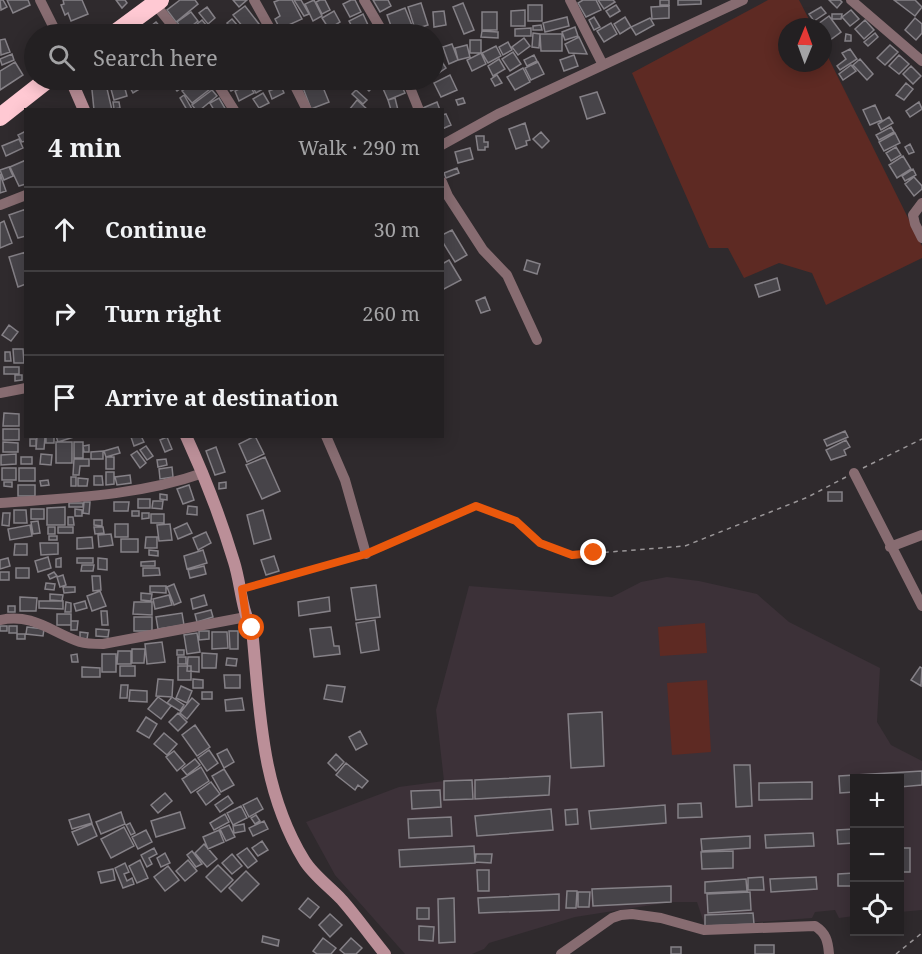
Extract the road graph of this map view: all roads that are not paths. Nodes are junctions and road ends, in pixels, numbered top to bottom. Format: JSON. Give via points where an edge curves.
{"nodes":[{"id":1,"x":40,"y":0,"type":"edge"},
{"id":2,"x":254,"y":0,"type":"edge"},
{"id":3,"x":364,"y":0,"type":"edge"},
{"id":4,"x":570,"y":0,"type":"edge"},
{"id":5,"x":743,"y":0,"type":"edge"},
{"id":6,"x":850,"y":0,"type":"edge"},
{"id":7,"x":158,"y":2,"type":"edge"},
{"id":8,"x":52,"y":24,"type":"edge"},
{"id":9,"x":128,"y":24,"type":"edge"},
{"id":10,"x":172,"y":24,"type":"edge"},
{"id":11,"x":267,"y":24,"type":"edge"},
{"id":12,"x":378,"y":24,"type":"edge"},
{"id":13,"x":922,"y":61,"type":"edge"},
{"id":14,"x":603,"y":65,"type":"junction"},
{"id":15,"x":34,"y":90,"type":"edge"},
{"id":16,"x":75,"y":90,"type":"edge"},
{"id":17,"x":221,"y":90,"type":"edge"},
{"id":18,"x":297,"y":90,"type":"edge"},
{"id":19,"x":411,"y":90,"type":"edge"},
{"id":20,"x":83,"y":108,"type":"edge"},
{"id":21,"x":233,"y":108,"type":"edge"},
{"id":22,"x":306,"y":108,"type":"edge"},
{"id":23,"x":418,"y":108,"type":"edge"},
{"id":24,"x":0,"y":117,"type":"edge"},
{"id":25,"x":444,"y":144,"type":"edge"},
{"id":26,"x":444,"y":187,"type":"edge"},
{"id":27,"x":24,"y":196,"type":"edge"},
{"id":28,"x":922,"y":202,"type":"edge"},
{"id":29,"x":0,"y":205,"type":"edge"},
{"id":30,"x":922,"y":238,"type":"edge"},
{"id":31,"x":537,"y":339,"type":"dead end"},
{"id":32,"x":24,"y":388,"type":"edge"},
{"id":33,"x":0,"y":393,"type":"edge"},
{"id":34,"x":187,"y":438,"type":"edge"},
{"id":35,"x":327,"y":438,"type":"edge"},
{"id":36,"x":203,"y":473,"type":"junction"},
{"id":37,"x":854,"y":473,"type":"road end"},
{"id":38,"x":0,"y":503,"type":"edge"},
{"id":39,"x":922,"y":535,"type":"edge"},
{"id":40,"x":890,"y":547,"type":"junction"},
{"id":41,"x":366,"y":554,"type":"road end"},
{"id":42,"x":922,"y":606,"type":"edge"},
{"id":43,"x":246,"y":617,"type":"junction"},
{"id":44,"x":0,"y":620,"type":"edge"},
{"id":45,"x":385,"y":954,"type":"edge"},
{"id":46,"x":561,"y":954,"type":"edge"},
{"id":47,"x":829,"y":954,"type":"edge"}],
"edges":[{"from":1,"to":8,"type":"street"},
{"from":2,"to":11,"type":"street"},
{"from":3,"to":12,"type":"street"},
{"from":4,"to":14,"type":"street"},
{"from":5,"to":14,"type":"street"},
{"from":6,"to":13,"type":"street"},
{"from":7,"to":9,"type":"highway"},
{"from":7,"to":10,"type":"street"},
{"from":14,"to":25,"type":"street"},
{"from":15,"to":24,"type":"highway"},
{"from":16,"to":20,"type":"street"},
{"from":17,"to":21,"type":"street"},
{"from":18,"to":22,"type":"street"},
{"from":19,"to":23,"type":"street"},
{"from":26,"to":31,"type":"street","via":[[483,250],[507,275]]},
{"from":27,"to":29,"type":"street"},
{"from":28,"to":30,"type":"street","via":[[913,214]]},
{"from":32,"to":33,"type":"street"},
{"from":34,"to":36,"type":"street"},
{"from":35,"to":41,"type":"street","via":[[345,480]]},
{"from":36,"to":38,"type":"street","via":[[173,483],[115,492]]},
{"from":36,"to":43,"type":"street","via":[[242,589]]},
{"from":37,"to":40,"type":"street"},
{"from":39,"to":40,"type":"street"},
{"from":40,"to":42,"type":"street"},
{"from":43,"to":44,"type":"street","via":[[103,644],[80,642],[23,618]]},
{"from":43,"to":45,"type":"street","via":[[252,628],[268,772],[281,814],[305,862],[343,901]]},
{"from":46,"to":47,"type":"street","via":[[612,918],[632,914],[704,930],[814,926],[824,931]]}]}
